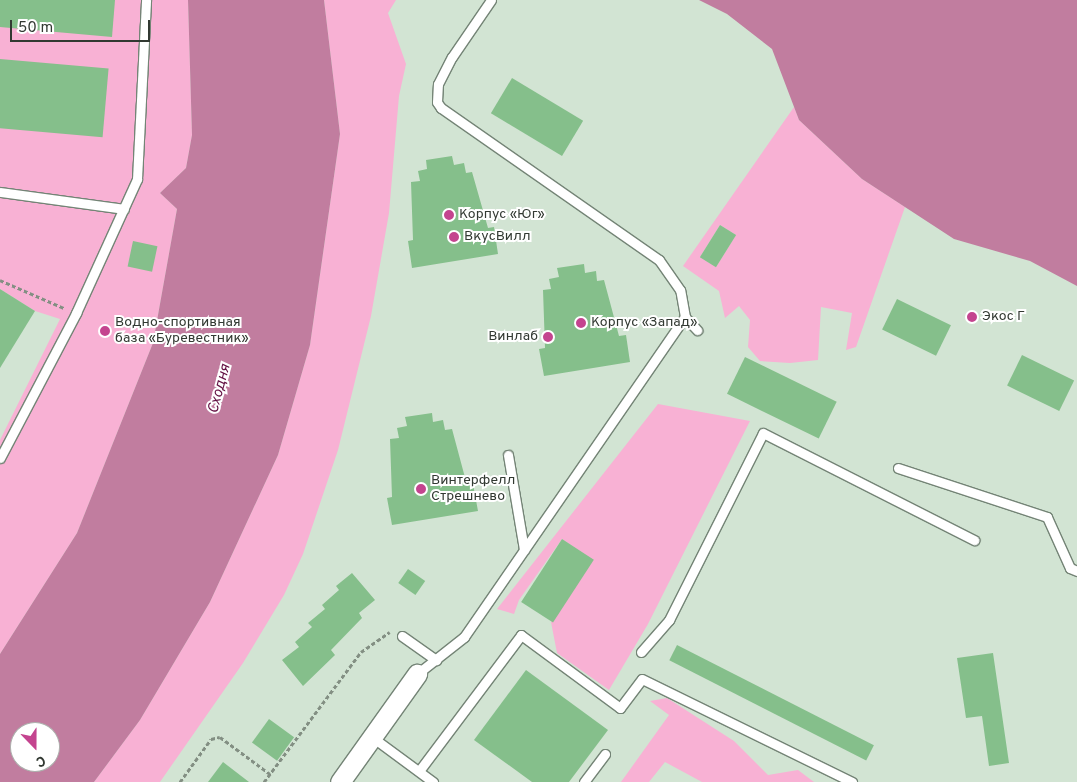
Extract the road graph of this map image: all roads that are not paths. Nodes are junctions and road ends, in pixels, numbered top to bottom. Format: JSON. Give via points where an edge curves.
{"nodes":[{"id":1,"x":146,"y":0,"type":"edge"},
{"id":2,"x":491,"y":0,"type":"edge"},
{"id":3,"x":0,"y":192,"type":"edge"},
{"id":4,"x":124,"y":209,"type":"junction"},
{"id":5,"x":685,"y":317,"type":"junction"},
{"id":6,"x":697,"y":330,"type":"dead end"},
{"id":7,"x":508,"y":455,"type":"dead end"},
{"id":8,"x":0,"y":458,"type":"edge"},
{"id":9,"x":898,"y":468,"type":"dead end"},
{"id":10,"x":974,"y":540,"type":"dead end"},
{"id":11,"x":524,"y":550,"type":"junction"},
{"id":12,"x":1077,"y":571,"type":"edge"},
{"id":13,"x":402,"y":636,"type":"road end"},
{"id":14,"x":641,"y":652,"type":"dead end"},
{"id":15,"x":436,"y":660,"type":"junction"},
{"id":16,"x":417,"y":674,"type":"joint"},
{"id":17,"x":372,"y":737,"type":"junction"},
{"id":18,"x":605,"y":754,"type":"dead end"},
{"id":19,"x":419,"y":771,"type":"junction"},
{"id":20,"x":340,"y":782,"type":"edge"},
{"id":21,"x":433,"y":782,"type":"edge"},
{"id":22,"x":584,"y":782,"type":"edge"},
{"id":23,"x":852,"y":782,"type":"edge"}],
"edges":[{"from":1,"to":4,"type":"lane","via":[[137,179]]},
{"from":2,"to":5,"type":"lane","via":[[452,56],[438,84],[437,102],[441,108],[659,260],[680,290]]},
{"from":3,"to":4,"type":"lane"},
{"from":4,"to":8,"type":"lane","via":[[76,313]]},
{"from":5,"to":6,"type":"lane"},
{"from":5,"to":11,"type":"lane"},
{"from":7,"to":11,"type":"lane"},
{"from":9,"to":12,"type":"lane","via":[[1047,517],[1070,568]]},
{"from":10,"to":14,"type":"lane","via":[[763,433],[669,620]]},
{"from":11,"to":15,"type":"lane","via":[[464,637]]},
{"from":13,"to":15,"type":"lane"},
{"from":15,"to":16,"type":"lane"},
{"from":16,"to":17,"type":"street"},
{"from":17,"to":19,"type":"lane"},
{"from":17,"to":20,"type":"street"},
{"from":18,"to":22,"type":"lane"},
{"from":19,"to":21,"type":"lane"},
{"from":19,"to":23,"type":"lane","via":[[521,634],[620,708],[642,679]]}]}
